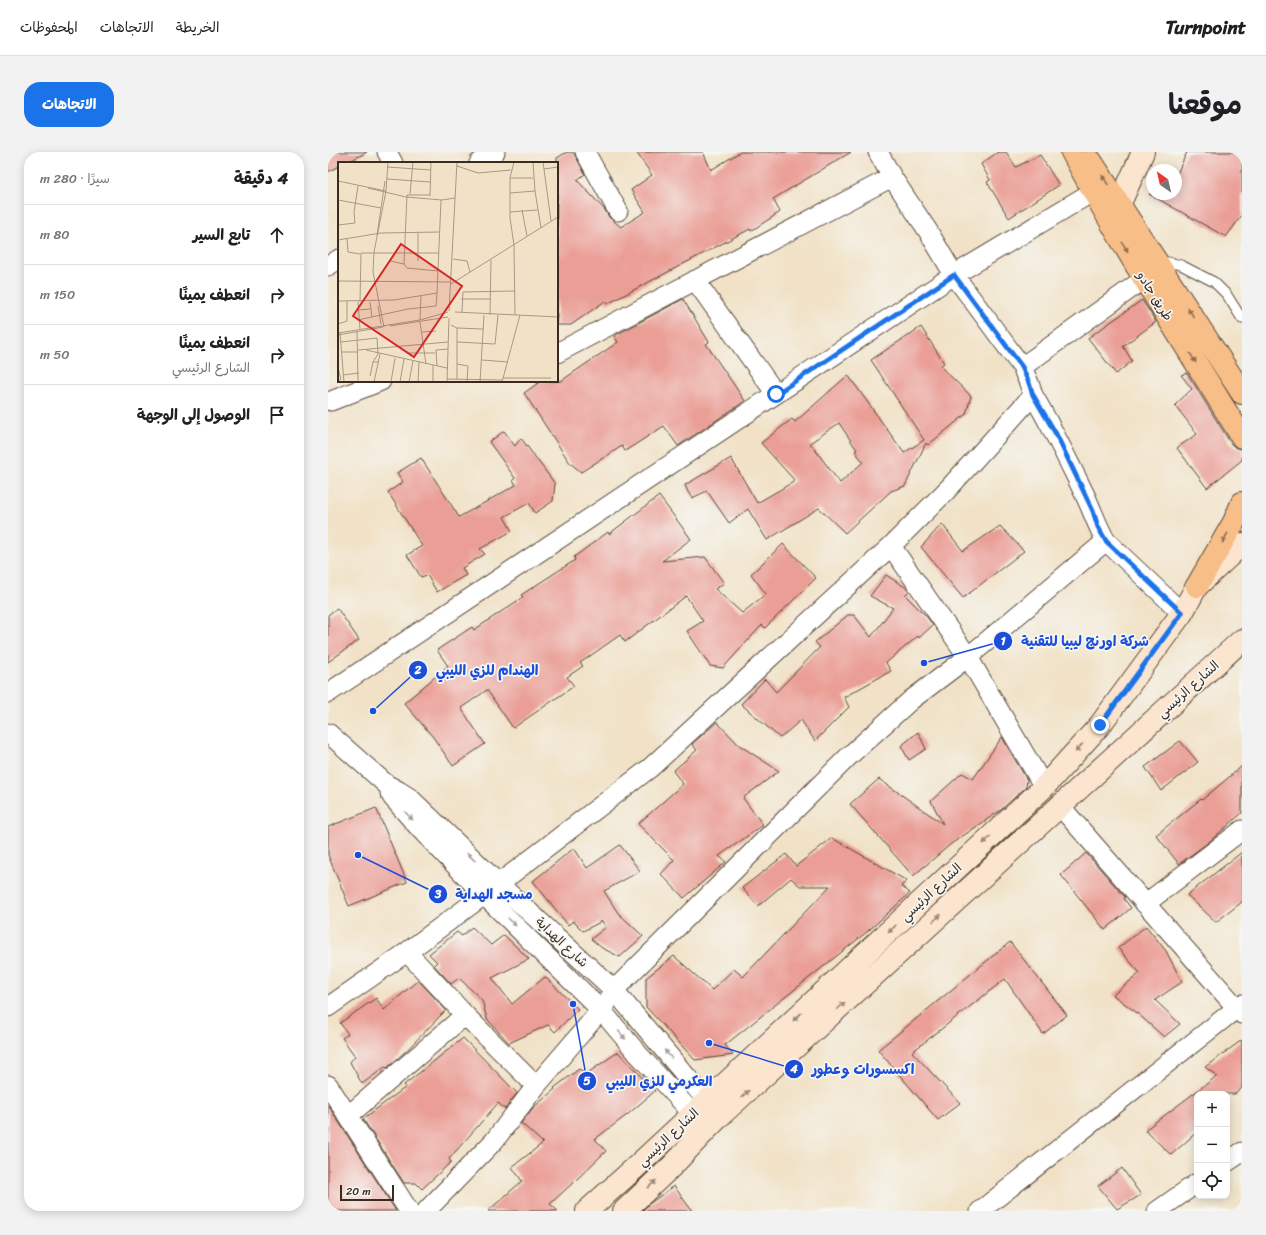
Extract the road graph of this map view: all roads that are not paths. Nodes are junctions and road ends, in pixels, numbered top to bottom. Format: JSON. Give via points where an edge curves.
{"nodes":[{"id":1,"x":387,"y":152,"type":"edge"},
{"id":2,"x":495,"y":152,"type":"edge"},
{"id":3,"x":586,"y":152,"type":"edge"},
{"id":4,"x":878,"y":152,"type":"edge"},
{"id":5,"x":1072,"y":152,"type":"edge"},
{"id":6,"x":1085,"y":152,"type":"edge"},
{"id":7,"x":1143,"y":152,"type":"edge"},
{"id":8,"x":392,"y":162,"type":"edge"},
{"id":9,"x":480,"y":162,"type":"edge"},
{"id":10,"x":892,"y":177,"type":"junction"},
{"id":11,"x":1094,"y":191,"type":"junction"},
{"id":12,"x":618,"y":211,"type":"dead end"},
{"id":13,"x":1114,"y":211,"type":"junction"},
{"id":14,"x":338,"y":260,"type":"edge"},
{"id":15,"x":1157,"y":260,"type":"junction"},
{"id":16,"x":328,"y":266,"type":"edge"},
{"id":17,"x":954,"y":275,"type":"junction"},
{"id":18,"x":1144,"y":279,"type":"junction"},
{"id":19,"x":695,"y":280,"type":"junction"},
{"id":20,"x":1242,"y":319,"type":"edge"},
{"id":21,"x":558,"y":353,"type":"edge"},
{"id":22,"x":1022,"y":367,"type":"junction"},
{"id":23,"x":379,"y":382,"type":"edge"},
{"id":24,"x":1242,"y":393,"type":"edge"},
{"id":25,"x":776,"y":394,"type":"junction"},
{"id":26,"x":1033,"y":395,"type":"junction"},
{"id":27,"x":332,"y":402,"type":"dead end"},
{"id":28,"x":1242,"y":437,"type":"edge"},
{"id":29,"x":1242,"y":503,"type":"edge"},
{"id":30,"x":1106,"y":541,"type":"junction"},
{"id":31,"x":1242,"y":544,"type":"edge"},
{"id":32,"x":891,"y":546,"type":"junction"},
{"id":33,"x":1197,"y":586,"type":"junction"},
{"id":34,"x":1182,"y":613,"type":"junction"},
{"id":35,"x":1242,"y":640,"type":"edge"},
{"id":36,"x":968,"y":658,"type":"junction"},
{"id":37,"x":328,"y":694,"type":"edge"},
{"id":38,"x":328,"y":732,"type":"edge"},
{"id":39,"x":1044,"y":787,"type":"junction"},
{"id":40,"x":1060,"y":806,"type":"junction"},
{"id":41,"x":1242,"y":830,"type":"edge"},
{"id":42,"x":492,"y":889,"type":"junction"},
{"id":43,"x":1145,"y":904,"type":"junction"},
{"id":44,"x":406,"y":952,"type":"junction"},
{"id":45,"x":614,"y":990,"type":"junction"},
{"id":46,"x":328,"y":1007,"type":"edge"},
{"id":47,"x":1240,"y":1009,"type":"edge"},
{"id":48,"x":601,"y":1010,"type":"junction"},
{"id":49,"x":465,"y":1015,"type":"junction"},
{"id":50,"x":328,"y":1085,"type":"edge"},
{"id":51,"x":536,"y":1086,"type":"junction"},
{"id":52,"x":708,"y":1114,"type":"junction"},
{"id":53,"x":348,"y":1116,"type":"junction"},
{"id":54,"x":1242,"y":1152,"type":"edge"},
{"id":55,"x":1230,"y":1160,"type":"edge"},
{"id":56,"x":1194,"y":1185,"type":"edge"},
{"id":57,"x":409,"y":1211,"type":"edge"},
{"id":58,"x":426,"y":1211,"type":"edge"},
{"id":59,"x":587,"y":1211,"type":"edge"},
{"id":60,"x":624,"y":1211,"type":"edge"},
{"id":61,"x":980,"y":1211,"type":"edge"},
{"id":62,"x":1157,"y":1211,"type":"edge"}],
"edges":[{"from":1,"to":8,"type":"street"},
{"from":2,"to":9,"type":"street"},
{"from":3,"to":12,"type":"street"},
{"from":4,"to":10,"type":"street"},
{"from":5,"to":11,"type":"highway","name":"طريق جادو"},
{"from":13,"to":6,"type":"highway","name":"طريق جادو","one_way":true},
{"from":7,"to":13,"type":"street"},
{"from":10,"to":17,"type":"street"},
{"from":10,"to":19,"type":"street"},
{"from":11,"to":13,"type":"highway","name":"طريق جادو"},
{"from":11,"to":17,"type":"street"},
{"from":13,"to":15,"type":"highway","name":"طريق جادو"},
{"from":13,"to":18,"type":"highway","name":"طريق جادو","one_way":true},
{"from":14,"to":16,"type":"street"},
{"from":15,"to":20,"type":"lane","via":[[1181,265],[1214,282],[1227,295]]},
{"from":24,"to":15,"type":"highway","name":"طريق جادو","one_way":true},
{"from":17,"to":22,"type":"street"},
{"from":17,"to":25,"type":"street"},
{"from":18,"to":22,"type":"street"},
{"from":18,"to":28,"type":"highway","name":"طريق جادو","one_way":true},
{"from":19,"to":21,"type":"street"},
{"from":19,"to":25,"type":"street"},
{"from":22,"to":26,"type":"street"},
{"from":23,"to":27,"type":"street"},
{"from":25,"to":37,"type":"street"},
{"from":26,"to":30,"type":"street","via":[[1056,434]]},
{"from":26,"to":32,"type":"street","via":[[948,489]]},
{"from":29,"to":33,"type":"highway","one_way":true,"via":[[1234,522]]},
{"from":30,"to":34,"type":"street"},
{"from":30,"to":36,"type":"street"},
{"from":31,"to":33,"type":"street","name":"الشارع الرئيسي"},
{"from":32,"to":36,"type":"street"},
{"from":32,"to":42,"type":"street","via":[[650,768]]},
{"from":33,"to":34,"type":"street","name":"الشارع الرئيسي"},
{"from":34,"to":39,"type":"street","name":"الشارع الرئيسي","one_way":true,"via":[[1100,725]]},
{"from":35,"to":40,"type":"street","name":"الشارع الرئيسي"},
{"from":36,"to":39,"type":"street"},
{"from":36,"to":45,"type":"street","via":[[911,700],[848,756]]},
{"from":38,"to":42,"type":"street","name":"شارع الهداية","via":[[386,784],[410,798]]},
{"from":39,"to":52,"type":"street","name":"الشارع الرئيسي","one_way":true},
{"from":40,"to":43,"type":"street"},
{"from":52,"to":40,"type":"street","name":"الشارع الرئيسي","one_way":true},
{"from":41,"to":43,"type":"street"},
{"from":42,"to":44,"type":"street"},
{"from":42,"to":45,"type":"street","name":"شارع الهداية"},
{"from":42,"to":48,"type":"street","name":"شارع الهداية","one_way":true},
{"from":43,"to":47,"type":"street"},
{"from":44,"to":46,"type":"street"},
{"from":44,"to":49,"type":"street"},
{"from":45,"to":48,"type":"street"},
{"from":52,"to":45,"type":"street","name":"شارع الهداية","one_way":true},
{"from":47,"to":61,"type":"street"},
{"from":48,"to":51,"type":"street"},
{"from":48,"to":52,"type":"street","name":"شارع الهداية","one_way":true,"via":[[639,1055]]},
{"from":49,"to":51,"type":"street"},
{"from":49,"to":53,"type":"street"},
{"from":50,"to":53,"type":"street"},
{"from":51,"to":58,"type":"street","via":[[494,1141]]},
{"from":52,"to":59,"type":"street","name":"الشارع الرئيسي"},
{"from":60,"to":52,"type":"street","name":"الشارع الرئيسي","one_way":true,"via":[[672,1166]]},
{"from":53,"to":57,"type":"street"},
{"from":54,"to":55,"type":"street"},
{"from":56,"to":62,"type":"street"}]}
